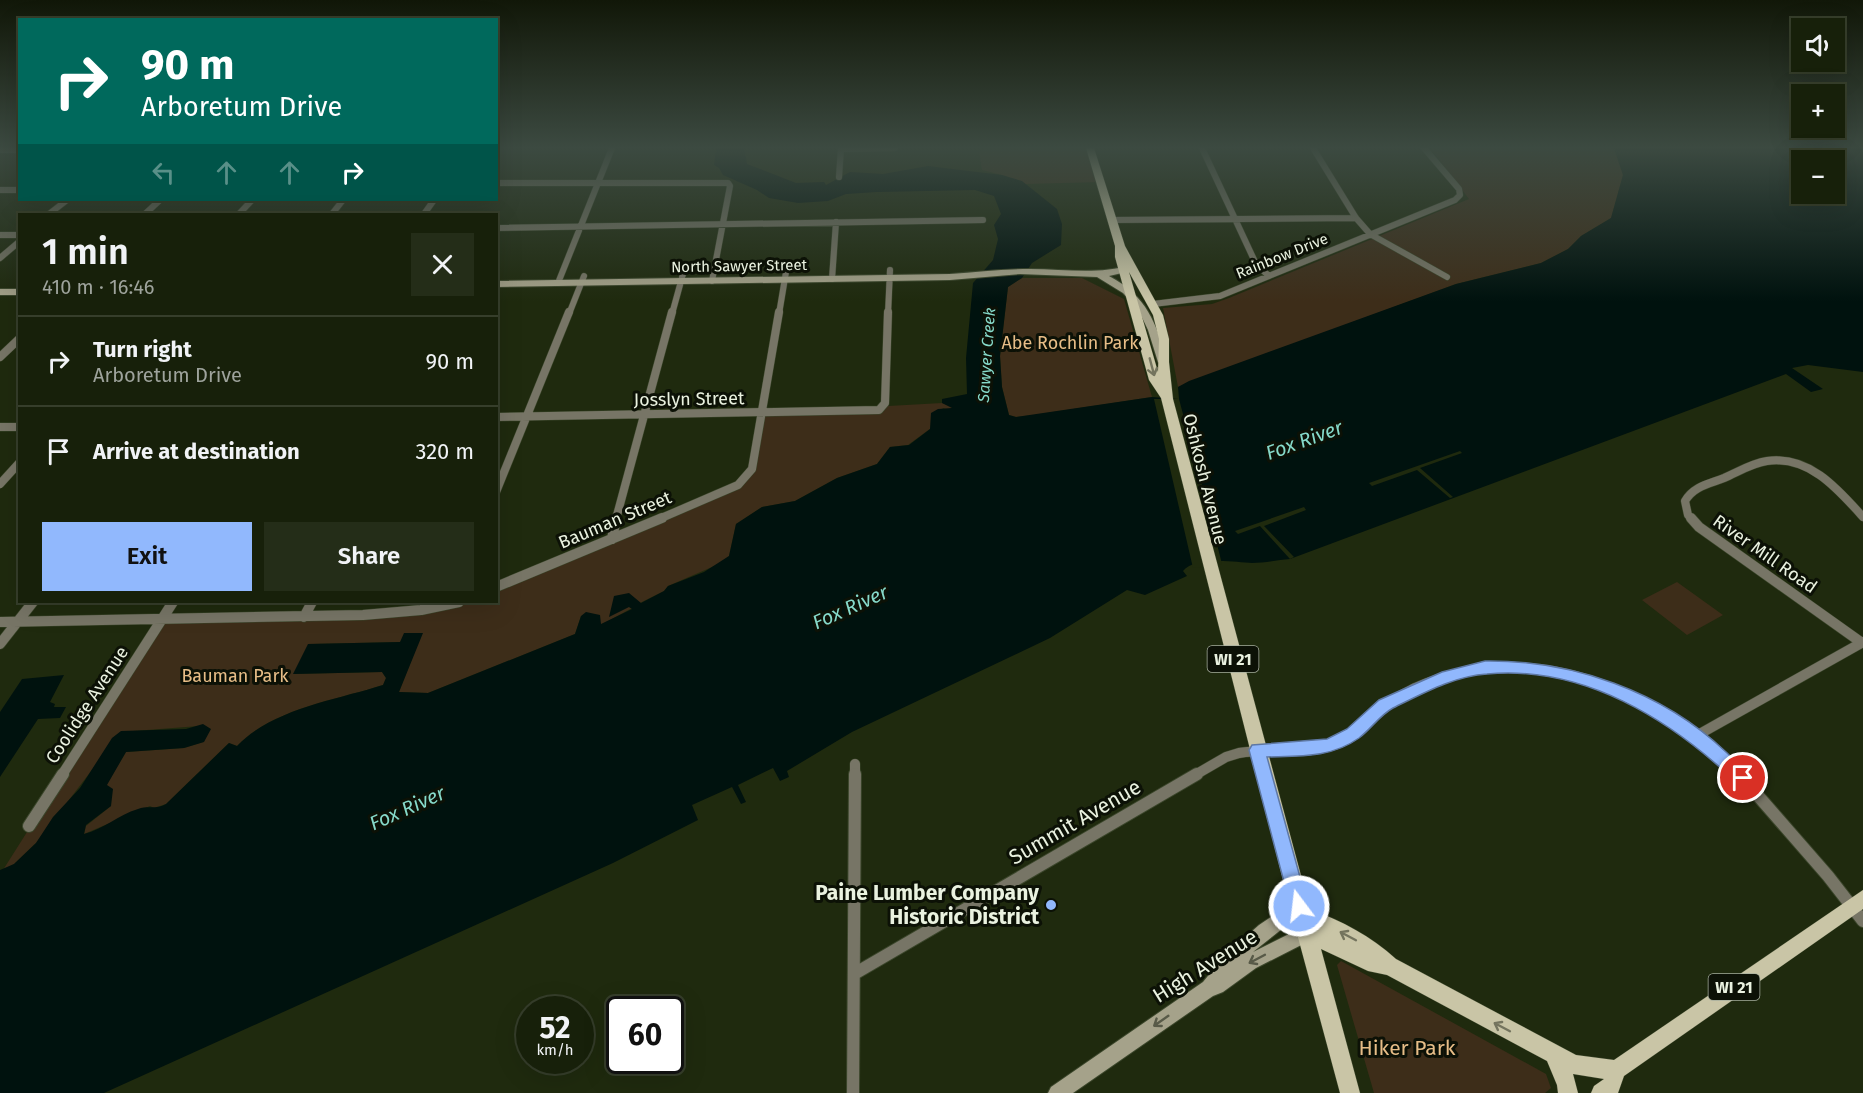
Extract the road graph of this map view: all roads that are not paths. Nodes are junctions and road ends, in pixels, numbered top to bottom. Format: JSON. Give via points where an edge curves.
{"nodes":[{"id":1,"x":591,"y":199,"type":"edge"},
{"id":2,"x":728,"y":199,"type":"edge"},
{"id":3,"x":1106,"y":199,"type":"edge"},
{"id":4,"x":1226,"y":199,"type":"edge"},
{"id":5,"x":1344,"y":199,"type":"edge"},
{"id":6,"x":1456,"y":199,"type":"edge"},
{"id":7,"x":66,"y":201,"type":"edge"},
{"id":8,"x":159,"y":201,"type":"edge"},
{"id":9,"x":251,"y":201,"type":"edge"},
{"id":10,"x":342,"y":201,"type":"edge"},
{"id":11,"x":50,"y":213,"type":"edge"},
{"id":12,"x":146,"y":213,"type":"edge"},
{"id":13,"x":240,"y":213,"type":"edge"},
{"id":14,"x":333,"y":213,"type":"edge"},
{"id":15,"x":1356,"y":218,"type":"junction"},
{"id":16,"x":1235,"y":219,"type":"junction"},
{"id":17,"x":983,"y":220,"type":"dead end"},
{"id":18,"x":1113,"y":220,"type":"junction"},
{"id":19,"x":836,"y":222,"type":"junction"},
{"id":20,"x":724,"y":224,"type":"junction"},
{"id":21,"x":581,"y":226,"type":"junction"},
{"id":22,"x":498,"y":228,"type":"edge"},
{"id":23,"x":1370,"y":234,"type":"junction"},
{"id":24,"x":0,"y":235,"type":"edge"},
{"id":25,"x":18,"y":235,"type":"edge"},
{"id":26,"x":18,"y":242,"type":"edge"},
{"id":27,"x":0,"y":258,"type":"edge"},
{"id":28,"x":1125,"y":266,"type":"junction"},
{"id":29,"x":1073,"y":271,"type":"junction"},
{"id":30,"x":1095,"y":273,"type":"junction"},
{"id":31,"x":890,"y":274,"type":"junction"},
{"id":32,"x":833,"y":275,"type":"junction"},
{"id":33,"x":786,"y":276,"type":"junction"},
{"id":34,"x":1269,"y":276,"type":"junction"},
{"id":35,"x":498,"y":277,"type":"edge"},
{"id":36,"x":713,"y":277,"type":"junction"},
{"id":37,"x":1447,"y":277,"type":"dead end"},
{"id":38,"x":682,"y":278,"type":"junction"},
{"id":39,"x":583,"y":279,"type":"junction"},
{"id":40,"x":560,"y":280,"type":"junction"},
{"id":41,"x":498,"y":284,"type":"edge"},
{"id":42,"x":0,"y":285,"type":"edge"},
{"id":43,"x":18,"y":285,"type":"edge"},
{"id":44,"x":0,"y":292,"type":"edge"},
{"id":45,"x":18,"y":292,"type":"edge"},
{"id":46,"x":1131,"y":296,"type":"junction"},
{"id":47,"x":1153,"y":304,"type":"junction"},
{"id":48,"x":18,"y":340,"type":"edge"},
{"id":49,"x":0,"y":357,"type":"edge"},
{"id":50,"x":1163,"y":362,"type":"junction"},
{"id":51,"x":1167,"y":399,"type":"junction"},
{"id":52,"x":763,"y":413,"type":"junction"},
{"id":53,"x":644,"y":415,"type":"junction"},
{"id":54,"x":498,"y":417,"type":"edge"},
{"id":55,"x":527,"y":417,"type":"junction"},
{"id":56,"x":0,"y":427,"type":"edge"},
{"id":57,"x":18,"y":427,"type":"edge"},
{"id":58,"x":18,"y":464,"type":"edge"},
{"id":59,"x":0,"y":483,"type":"edge"},
{"id":60,"x":498,"y":487,"type":"edge"},
{"id":61,"x":1863,"y":517,"type":"edge"},
{"id":62,"x":612,"y":539,"type":"junction"},
{"id":63,"x":498,"y":586,"type":"edge"},
{"id":64,"x":32,"y":603,"type":"edge"},
{"id":65,"x":172,"y":603,"type":"edge"},
{"id":66,"x":311,"y":603,"type":"edge"},
{"id":67,"x":450,"y":603,"type":"edge"},
{"id":68,"x":304,"y":617,"type":"junction"},
{"id":69,"x":160,"y":621,"type":"junction"},
{"id":70,"x":0,"y":622,"type":"edge"},
{"id":71,"x":17,"y":622,"type":"junction"},
{"id":72,"x":1862,"y":643,"type":"edge"},
{"id":73,"x":0,"y":644,"type":"edge"},
{"id":74,"x":1695,"y":736,"type":"junction"},
{"id":75,"x":1257,"y":750,"type":"junction"},
{"id":76,"x":855,"y":764,"type":"dead end"},
{"id":77,"x":28,"y":826,"type":"dead end"},
{"id":78,"x":1860,"y":909,"type":"edge"},
{"id":79,"x":1304,"y":924,"type":"junction"},
{"id":80,"x":854,"y":974,"type":"junction"},
{"id":81,"x":1209,"y":988,"type":"junction"},
{"id":82,"x":1554,"y":1055,"type":"junction"},
{"id":83,"x":1616,"y":1070,"type":"junction"},
{"id":84,"x":853,"y":1093,"type":"edge"},
{"id":85,"x":1057,"y":1093,"type":"edge"},
{"id":86,"x":1350,"y":1093,"type":"edge"},
{"id":87,"x":1568,"y":1093,"type":"edge"},
{"id":88,"x":1601,"y":1093,"type":"edge"}],
"edges":[{"from":1,"to":21,"type":"street"},
{"from":2,"to":20,"type":"street"},
{"from":3,"to":18,"type":"main road","name":"Oshkosh Avenue","number":"WI 21"},
{"from":4,"to":16,"type":"street"},
{"from":5,"to":15,"type":"street"},
{"from":6,"to":23,"type":"street","name":"Rainbow Drive"},
{"from":7,"to":11,"type":"street"},
{"from":8,"to":12,"type":"street"},
{"from":9,"to":13,"type":"street"},
{"from":10,"to":14,"type":"street"},
{"from":15,"to":16,"type":"street"},
{"from":15,"to":23,"type":"street"},
{"from":16,"to":18,"type":"street"},
{"from":16,"to":34,"type":"street","via":[[1256,264]]},
{"from":17,"to":19,"type":"street"},
{"from":18,"to":28,"type":"main road","name":"Oshkosh Avenue","number":"WI 21"},
{"from":19,"to":20,"type":"street"},
{"from":19,"to":32,"type":"street"},
{"from":20,"to":21,"type":"street"},
{"from":20,"to":36,"type":"street"},
{"from":21,"to":22,"type":"street"},
{"from":21,"to":40,"type":"street"},
{"from":23,"to":34,"type":"street","name":"Rainbow Drive"},
{"from":23,"to":37,"type":"street"},
{"from":24,"to":25,"type":"street"},
{"from":26,"to":27,"type":"street"},
{"from":28,"to":29,"type":"street"},
{"from":28,"to":30,"type":"street","name":"North Sawyer Street"},
{"from":28,"to":46,"type":"main road","name":"Oshkosh Avenue","number":"WI 21"},
{"from":28,"to":47,"type":"main road","name":"Oshkosh Avenue","number":"WI 21"},
{"from":29,"to":30,"type":"street","name":"North Sawyer Street"},
{"from":29,"to":31,"type":"street","name":"North Sawyer Street","via":[[958,276]]},
{"from":29,"to":46,"type":"street"},
{"from":30,"to":46,"type":"street","name":"North Sawyer Street"},
{"from":31,"to":32,"type":"street","name":"North Sawyer Street"},
{"from":31,"to":52,"type":"street","name":"Josslyn Street","via":[[885,403],[881,409]]},
{"from":32,"to":33,"type":"street","name":"North Sawyer Street"},
{"from":33,"to":36,"type":"street","name":"North Sawyer Street"},
{"from":33,"to":52,"type":"street"},
{"from":34,"to":47,"type":"street","name":"Rainbow Drive","via":[[1220,296]]},
{"from":35,"to":40,"type":"street","name":"North Sawyer Street"},
{"from":36,"to":38,"type":"street","name":"North Sawyer Street"},
{"from":38,"to":39,"type":"street","name":"North Sawyer Street"},
{"from":38,"to":53,"type":"street"},
{"from":39,"to":40,"type":"street","name":"North Sawyer Street"},
{"from":39,"to":55,"type":"street"},
{"from":40,"to":41,"type":"street","name":"North Sawyer Street"},
{"from":42,"to":43,"type":"street"},
{"from":44,"to":45,"type":"street"},
{"from":46,"to":50,"type":"street","via":[[1148,314]]},
{"from":46,"to":51,"type":"main road","name":"Oshkosh Avenue","number":"WI 21","one_way":true,"via":[[1155,380]]},
{"from":47,"to":50,"type":"main road","name":"Oshkosh Avenue","number":"WI 21","via":[[1164,339]]},
{"from":48,"to":49,"type":"street"},
{"from":50,"to":51,"type":"main road","name":"Oshkosh Avenue","number":"WI 21"},
{"from":51,"to":75,"type":"main road","name":"Oshkosh Avenue","number":"WI 21"},
{"from":52,"to":53,"type":"street","name":"Josslyn Street"},
{"from":52,"to":62,"type":"street","name":"Bauman Street","via":[[752,469],[745,479],[708,499]]},
{"from":53,"to":55,"type":"street","name":"Josslyn Street"},
{"from":53,"to":62,"type":"street"},
{"from":54,"to":55,"type":"street","name":"Josslyn Street"},
{"from":55,"to":60,"type":"street"},
{"from":56,"to":57,"type":"street"},
{"from":58,"to":59,"type":"street"},
{"from":61,"to":72,"type":"street","name":"River Mill Road","via":[[1815,471],[1777,460],[1761,462],[1695,489],[1685,501],[1688,515],[1699,527]]},
{"from":62,"to":63,"type":"street","name":"Bauman Street"},
{"from":64,"to":71,"type":"street"},
{"from":65,"to":69,"type":"street","name":"Coolidge Avenue"},
{"from":66,"to":68,"type":"street"},
{"from":67,"to":68,"type":"street","via":[[403,613]]},
{"from":68,"to":69,"type":"street"},
{"from":69,"to":71,"type":"street"},
{"from":69,"to":77,"type":"street","name":"Coolidge Avenue"},
{"from":70,"to":71,"type":"street"},
{"from":71,"to":73,"type":"street"},
{"from":72,"to":74,"type":"street","name":"River Mill Road"},
{"from":74,"to":75,"type":"street","name":"Summit Avenue","via":[[1654,709],[1605,686],[1557,672],[1502,667],[1457,674],[1402,696],[1330,746]]},
{"from":74,"to":78,"type":"street","name":"Summit Avenue","via":[[1746,782]]},
{"from":75,"to":79,"type":"main road","number":"WI 21"},
{"from":75,"to":80,"type":"street","name":"Summit Avenue","via":[[1226,757]]},
{"from":76,"to":80,"type":"street"},
{"from":78,"to":83,"type":"main road","number":"WI 21"},
{"from":79,"to":81,"type":"street","name":"High Avenue","one_way":true},
{"from":79,"to":81,"type":"street","via":[[1282,920],[1241,951]]},
{"from":82,"to":79,"type":"main road","one_way":true,"via":[[1389,966],[1368,962]]},
{"from":79,"to":86,"type":"main road","number":"WI 21"},
{"from":80,"to":84,"type":"street"},
{"from":81,"to":85,"type":"street","name":"High Avenue","one_way":true},
{"from":82,"to":83,"type":"main road","via":[[1586,1068]]},
{"from":82,"to":87,"type":"main road"},
{"from":83,"to":88,"type":"main road","number":"WI 21","via":[[1612,1085]]}]}
